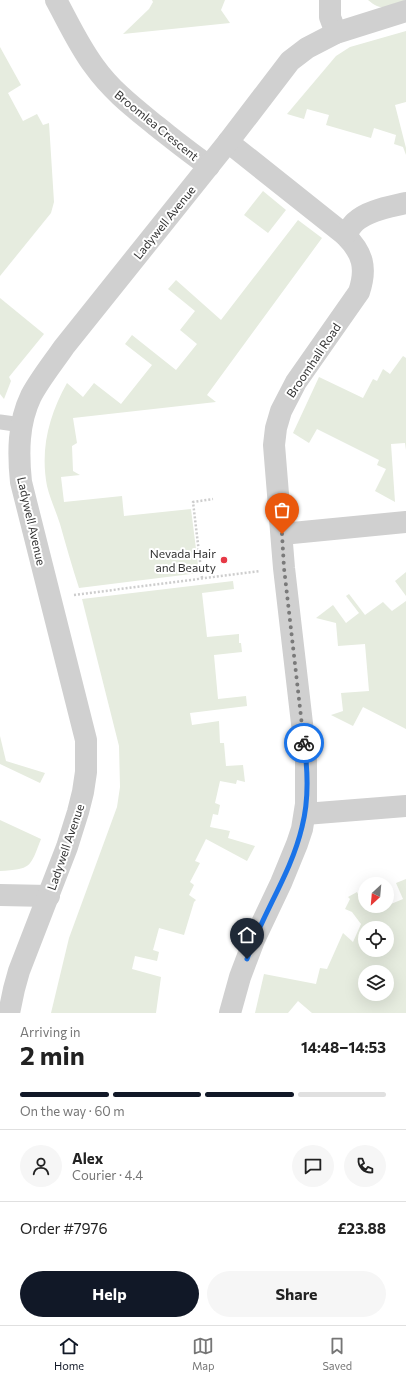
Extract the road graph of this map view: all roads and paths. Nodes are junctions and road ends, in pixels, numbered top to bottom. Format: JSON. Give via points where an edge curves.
{"nodes":[{"id":1,"x":56,"y":0,"type":"edge"},
{"id":2,"x":330,"y":0,"type":"edge"},
{"id":3,"x":406,"y":11,"type":"edge"},
{"id":4,"x":336,"y":33,"type":"junction"},
{"id":5,"x":228,"y":142,"type":"junction"},
{"id":6,"x":209,"y":166,"type":"junction"},
{"id":7,"x":406,"y":203,"type":"edge"},
{"id":8,"x":345,"y":235,"type":"junction"},
{"id":9,"x":0,"y":422,"type":"edge"},
{"id":10,"x":22,"y":425,"type":"junction"},
{"id":11,"x":214,"y":499,"type":"dead end"},
{"id":12,"x":406,"y":522,"type":"edge"},
{"id":13,"x":282,"y":534,"type":"junction"},
{"id":14,"x":284,"y":568,"type":"junction"},
{"id":15,"x":202,"y":578,"type":"junction"},
{"id":16,"x":50,"y":598,"type":"junction"},
{"id":17,"x":406,"y":806,"type":"edge"},
{"id":18,"x":305,"y":814,"type":"junction"},
{"id":19,"x":0,"y":894,"type":"edge"},
{"id":20,"x":49,"y":896,"type":"junction"},
{"id":21,"x":10,"y":1013,"type":"edge"},
{"id":22,"x":230,"y":1013,"type":"edge"}],
"edges":[{"from":1,"to":6,"type":"street","name":"Broomlea Crescent","via":[[93,66],[106,81],[122,98]]},
{"from":2,"to":4,"type":"street","via":[[330,17]]},
{"from":3,"to":4,"type":"street","name":"Ladywell Avenue"},
{"from":4,"to":5,"type":"street","name":"Ladywell Avenue","via":[[307,48],[290,61]]},
{"from":5,"to":6,"type":"street","name":"Ladywell Avenue"},
{"from":5,"to":8,"type":"street","name":"Broomhall Road"},
{"from":6,"to":10,"type":"street","name":"Ladywell Avenue","via":[[64,347],[31,396]]},
{"from":7,"to":8,"type":"street","via":[[363,216]]},
{"from":8,"to":13,"type":"street","name":"Broomhall Road","via":[[361,258],[364,271],[359,292],[296,382],[281,411],[276,428],[274,444]]},
{"from":9,"to":10,"type":"lane"},
{"from":10,"to":16,"type":"street","name":"Ladywell Avenue","via":[[21,482]]},
{"from":11,"to":15,"type":"path","via":[[193,502]]},
{"from":12,"to":13,"type":"street"},
{"from":13,"to":14,"type":"street","name":"Broomhall Road"},
{"from":14,"to":15,"type":"path"},
{"from":14,"to":18,"type":"street","name":"Broomhall Road","via":[[306,758]]},
{"from":15,"to":16,"type":"path"},
{"from":16,"to":20,"type":"street","name":"Ladywell Avenue","via":[[86,740],[87,758],[78,812]]},
{"from":17,"to":18,"type":"street"},
{"from":18,"to":22,"type":"street","name":"Broomhall Road","via":[[290,862],[240,977]]},
{"from":19,"to":20,"type":"street"},
{"from":20,"to":21,"type":"street","name":"Ladywell Avenue","via":[[19,971]]}]}
